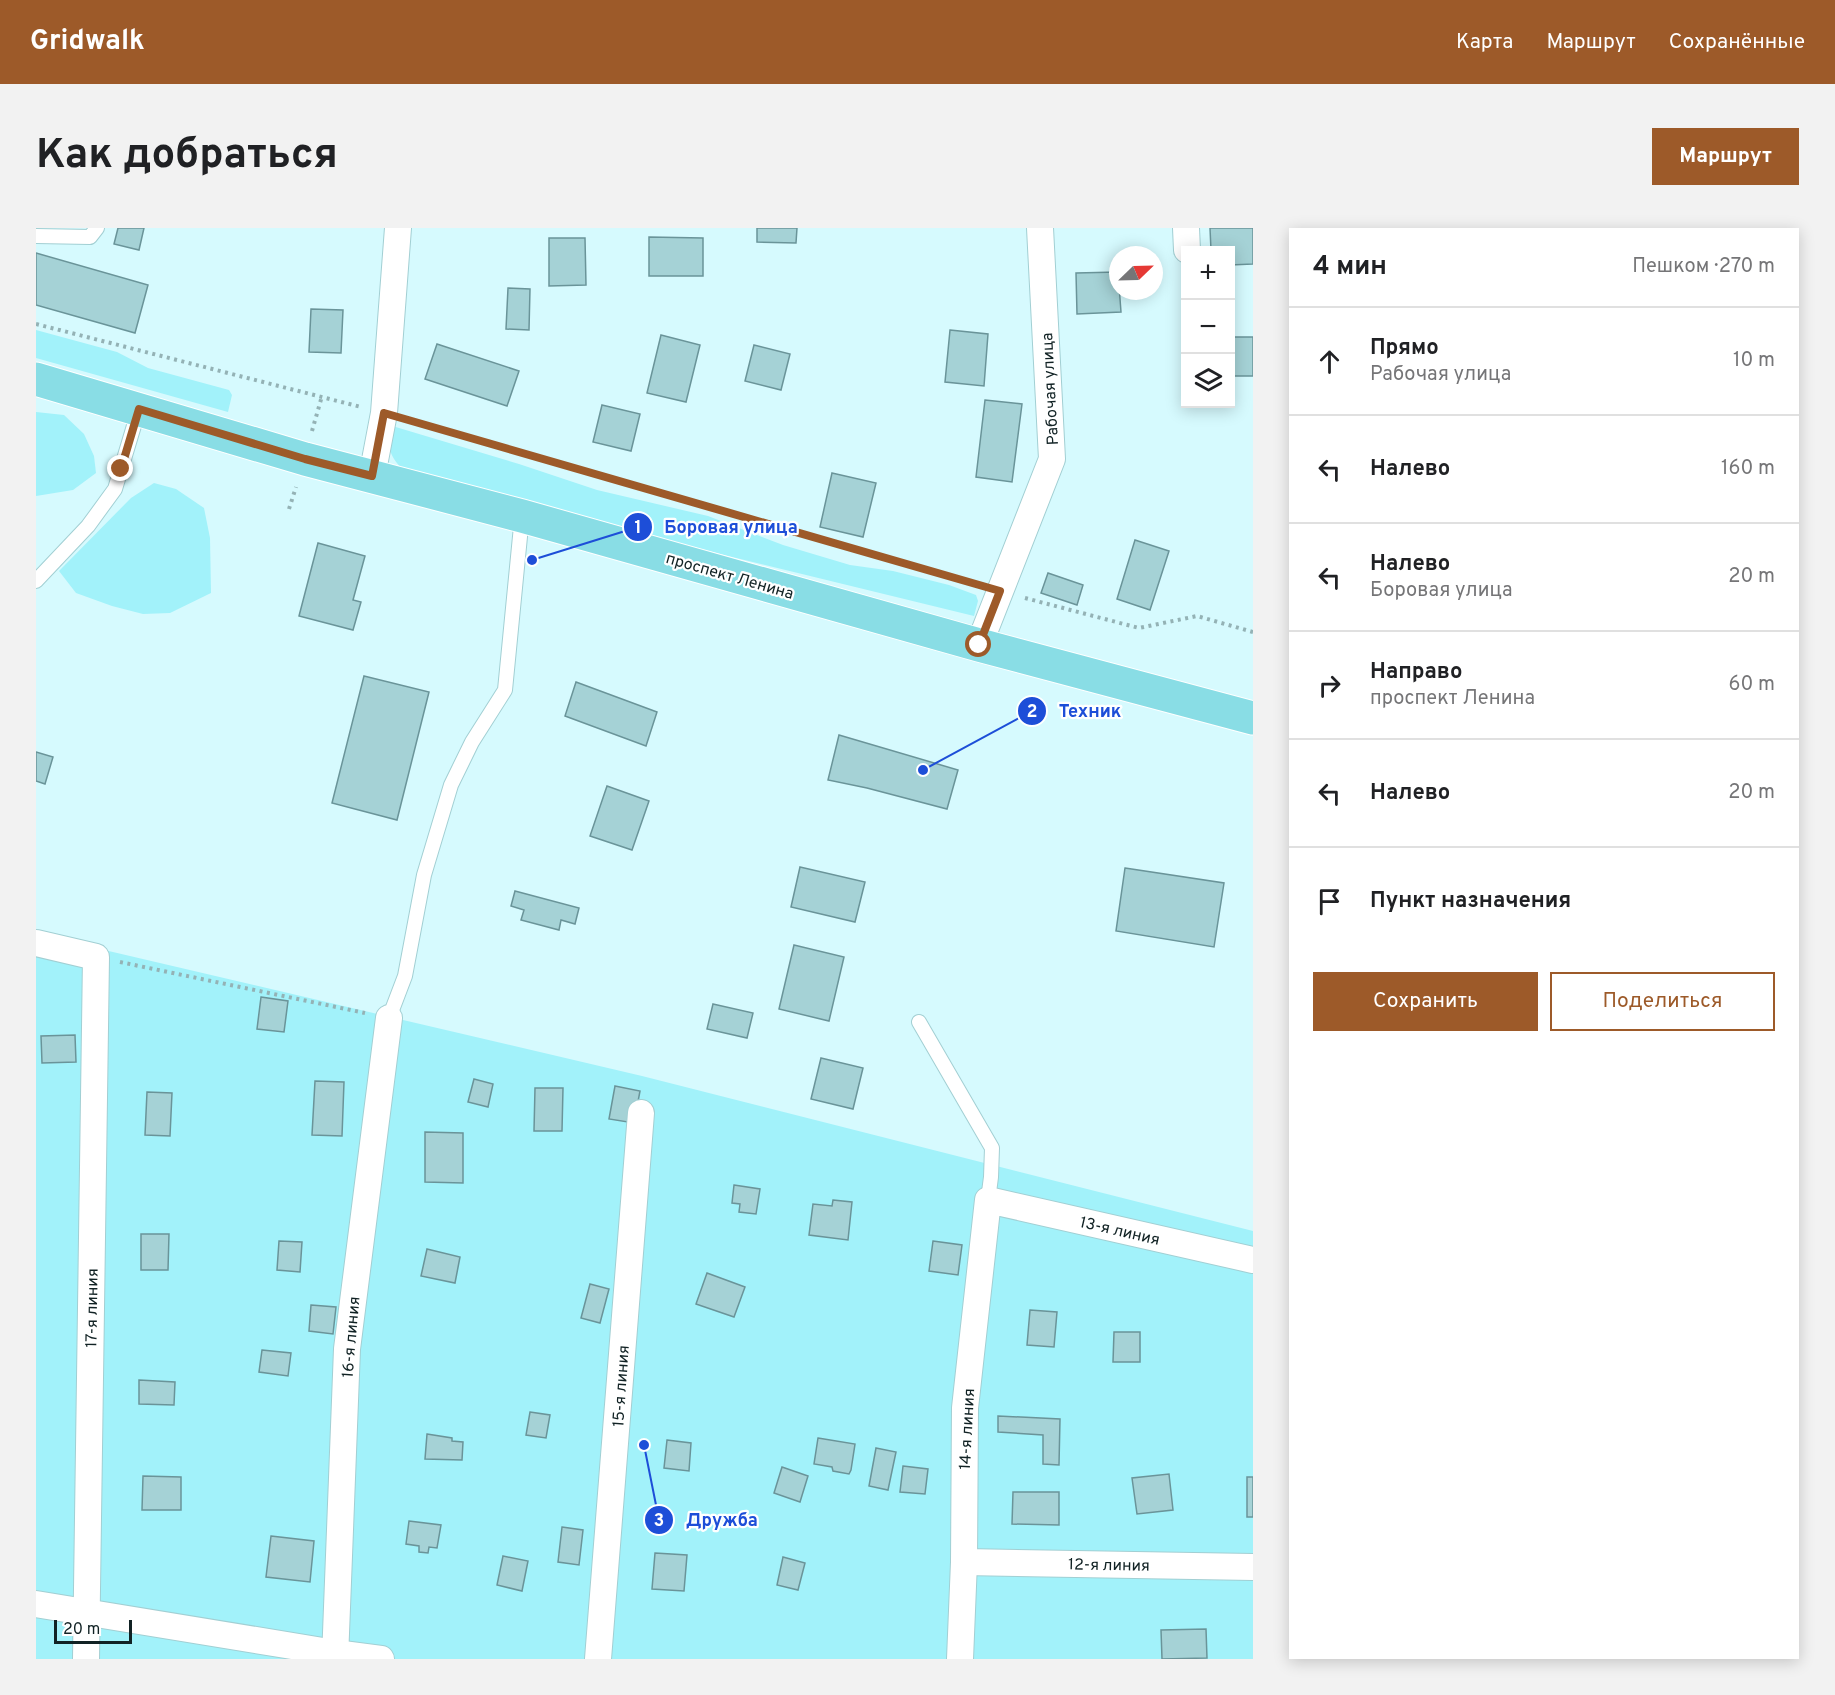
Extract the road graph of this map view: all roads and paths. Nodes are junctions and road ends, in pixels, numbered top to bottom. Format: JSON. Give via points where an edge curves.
{"nodes":[{"id":1,"x":97,"y":228,"type":"edge"},
{"id":2,"x":398,"y":228,"type":"edge"},
{"id":3,"x":1040,"y":228,"type":"edge"},
{"id":4,"x":1186,"y":228,"type":"edge"},
{"id":5,"x":36,"y":237,"type":"edge"},
{"id":6,"x":1187,"y":246,"type":"edge"},
{"id":7,"x":36,"y":324,"type":"edge"},
{"id":8,"x":36,"y":379,"type":"edge"},
{"id":9,"x":322,"y":396,"type":"junction"},
{"id":10,"x":139,"y":409,"type":"junction"},
{"id":11,"x":384,"y":413,"type":"junction"},
{"id":12,"x":312,"y":432,"type":"dead end"},
{"id":13,"x":372,"y":476,"type":"junction"},
{"id":14,"x":298,"y":479,"type":"dead end"},
{"id":15,"x":289,"y":509,"type":"dead end"},
{"id":16,"x":522,"y":516,"type":"junction"},
{"id":17,"x":36,"y":581,"type":"edge"},
{"id":18,"x":1000,"y":591,"type":"junction"},
{"id":19,"x":1253,"y":632,"type":"edge"},
{"id":20,"x":979,"y":645,"type":"junction"},
{"id":21,"x":1253,"y":718,"type":"edge"},
{"id":22,"x":36,"y":943,"type":"edge"},
{"id":23,"x":96,"y":957,"type":"junction"},
{"id":24,"x":389,"y":1018,"type":"junction"},
{"id":25,"x":919,"y":1022,"type":"dead end"},
{"id":26,"x":641,"y":1113,"type":"dead end"},
{"id":27,"x":988,"y":1200,"type":"junction"},
{"id":28,"x":1253,"y":1260,"type":"edge"},
{"id":29,"x":964,"y":1562,"type":"junction"},
{"id":30,"x":1253,"y":1567,"type":"edge"},
{"id":31,"x":36,"y":1605,"type":"edge"},
{"id":32,"x":87,"y":1612,"type":"junction"},
{"id":33,"x":335,"y":1656,"type":"edge"},
{"id":34,"x":86,"y":1659,"type":"edge"},
{"id":35,"x":381,"y":1659,"type":"edge"},
{"id":36,"x":598,"y":1659,"type":"edge"},
{"id":37,"x":960,"y":1659,"type":"edge"}],
"edges":[{"from":1,"to":5,"type":"lane","via":[[90,237]]},
{"from":2,"to":11,"type":"street"},
{"from":3,"to":18,"type":"street","name":"Рабочая улица","via":[[1052,459]]},
{"from":4,"to":6,"type":"street"},
{"from":7,"to":9,"type":"path"},
{"from":8,"to":10,"type":"main road","name":"проспект Ленина"},
{"from":9,"to":11,"type":"path"},
{"from":9,"to":12,"type":"path"},
{"from":10,"to":13,"type":"main road","name":"проспект Ленина"},
{"from":10,"to":17,"type":"lane","via":[[115,489],[88,526]]},
{"from":11,"to":13,"type":"street"},
{"from":11,"to":18,"type":"path"},
{"from":13,"to":16,"type":"main road","name":"проспект Ленина"},
{"from":14,"to":15,"type":"path"},
{"from":16,"to":20,"type":"main road","name":"проспект Ленина"},
{"from":16,"to":24,"type":"lane","via":[[505,690],[472,741],[451,785],[424,875],[405,976]]},
{"from":18,"to":19,"type":"path","via":[[1139,628],[1197,616]]},
{"from":18,"to":20,"type":"street","name":"Рабочая улица"},
{"from":20,"to":21,"type":"main road","name":"проспект Ленина"},
{"from":22,"to":23,"type":"street"},
{"from":23,"to":24,"type":"path"},
{"from":23,"to":32,"type":"street","name":"17-я линия"},
{"from":24,"to":33,"type":"street","name":"16-я линия","via":[[347,1349]]},
{"from":25,"to":27,"type":"lane","via":[[992,1148]]},
{"from":26,"to":36,"type":"street","name":"15-я линия"},
{"from":27,"to":28,"type":"street","name":"13-я линия"},
{"from":27,"to":29,"type":"street","name":"14-я линия","via":[[965,1408]]},
{"from":29,"to":30,"type":"street","name":"12-я линия"},
{"from":29,"to":37,"type":"street","name":"14-я линия"},
{"from":31,"to":32,"type":"street"},
{"from":32,"to":33,"type":"street"},
{"from":32,"to":34,"type":"street","name":"17-я линия"},
{"from":33,"to":35,"type":"street"}]}
